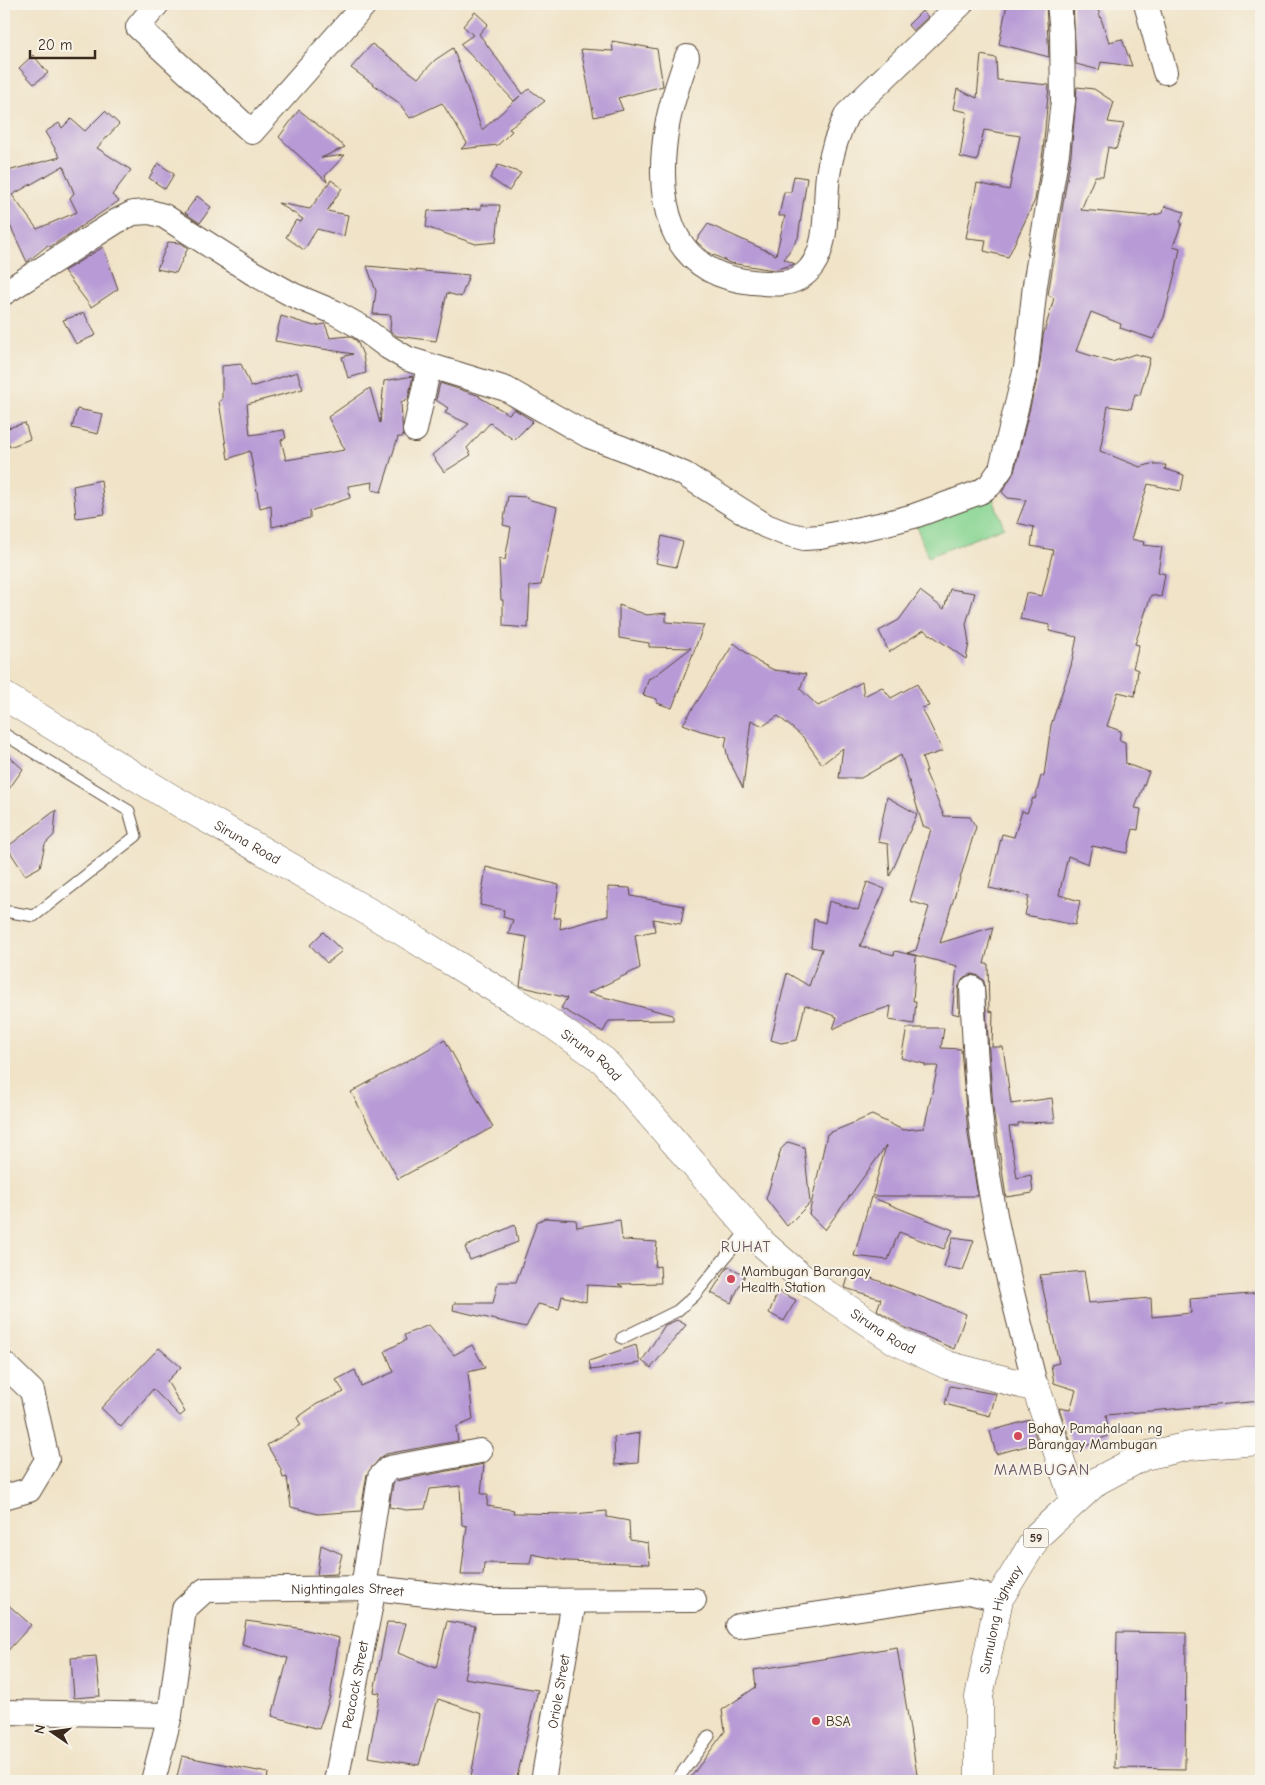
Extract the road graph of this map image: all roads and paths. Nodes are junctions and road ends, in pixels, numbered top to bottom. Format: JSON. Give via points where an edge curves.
{"nodes":[{"id":1,"x":158,"y":4,"type":"edge"},
{"id":2,"x":365,"y":4,"type":"edge"},
{"id":3,"x":961,"y":4,"type":"edge"},
{"id":4,"x":1059,"y":4,"type":"edge"},
{"id":5,"x":1146,"y":4,"type":"edge"},
{"id":6,"x":687,"y":57,"type":"dead end"},
{"id":7,"x":1165,"y":72,"type":"dead end"},
{"id":8,"x":4,"y":293,"type":"edge"},
{"id":9,"x":429,"y":367,"type":"junction"},
{"id":10,"x":416,"y":430,"type":"dead end"},
{"id":11,"x":4,"y":696,"type":"edge"},
{"id":12,"x":4,"y":734,"type":"edge"},
{"id":13,"x":10,"y":912,"type":"dead end"},
{"id":14,"x":972,"y":988,"type":"dead end"},
{"id":15,"x":745,"y":1233,"type":"dead end"},
{"id":16,"x":622,"y":1338,"type":"dead end"},
{"id":17,"x":4,"y":1364,"type":"edge"},
{"id":18,"x":1036,"y":1388,"type":"junction"},
{"id":19,"x":1261,"y":1441,"type":"edge"},
{"id":20,"x":480,"y":1451,"type":"dead end"},
{"id":21,"x":4,"y":1497,"type":"edge"},
{"id":22,"x":1074,"y":1500,"type":"junction"},
{"id":23,"x":368,"y":1588,"type":"junction"},
{"id":24,"x":999,"y":1599,"type":"junction"},
{"id":25,"x":694,"y":1600,"type":"dead end"},
{"id":26,"x":574,"y":1601,"type":"junction"},
{"id":27,"x":738,"y":1626,"type":"dead end"},
{"id":28,"x":7,"y":1708,"type":"edge"},
{"id":29,"x":170,"y":1715,"type":"junction"},
{"id":30,"x":709,"y":1736,"type":"dead end"},
{"id":31,"x":153,"y":1781,"type":"edge"},
{"id":32,"x":336,"y":1781,"type":"edge"},
{"id":33,"x":543,"y":1781,"type":"edge"},
{"id":34,"x":676,"y":1781,"type":"edge"},
{"id":35,"x":979,"y":1781,"type":"edge"}],
"edges":[{"from":1,"to":2,"type":"street","via":[[138,27],[252,132]]},
{"from":3,"to":6,"type":"street","via":[[847,114],[831,154],[819,253],[808,270],[794,281],[774,284],[716,274],[694,261],[676,237],[663,176],[663,152],[667,124]]},
{"from":4,"to":9,"type":"street","via":[[1063,101],[1026,368],[1000,469],[996,478],[980,492],[879,526],[820,538],[798,536],[766,526],[684,474],[589,436],[506,389]]},
{"from":5,"to":7,"type":"street"},
{"from":8,"to":9,"type":"street","via":[[133,212],[150,212],[164,216],[253,273],[334,312],[388,347]]},
{"from":9,"to":10,"type":"street"},
{"from":11,"to":18,"type":"street","name":"Siruna Road","via":[[171,798],[400,930],[549,1022],[604,1061],[762,1243],[802,1278],[888,1336],[947,1365]]},
{"from":12,"to":13,"type":"lane","via":[[130,811],[136,836],[34,916]]},
{"from":14,"to":18,"type":"street","via":[[979,1102],[989,1182],[1006,1268]]},
{"from":15,"to":16,"type":"lane","via":[[694,1296],[670,1315]]},
{"from":17,"to":21,"type":"street","via":[[32,1391],[47,1460],[29,1490]]},
{"from":18,"to":22,"type":"street"},
{"from":19,"to":22,"type":"street","name":"Sumulong Highway","number":"59","via":[[1190,1446],[1144,1456],[1097,1480]]},
{"from":20,"to":23,"type":"street","name":"Peacock Street","via":[[389,1468],[380,1478]]},
{"from":22,"to":24,"type":"street","name":"Sumulong Highway","number":"59","via":[[1038,1535]]},
{"from":23,"to":26,"type":"street","name":"Nightingales Street","via":[[487,1602]]},
{"from":23,"to":29,"type":"street","name":"Nightingales Street","via":[[205,1590],[184,1609]]},
{"from":23,"to":32,"type":"street","name":"Peacock Street"},
{"from":24,"to":27,"type":"street","via":[[969,1592]]},
{"from":24,"to":35,"type":"street","name":"Sumulong Highway","number":"59","via":[[979,1697]]},
{"from":25,"to":26,"type":"street","name":"Nightingales Street"},
{"from":26,"to":33,"type":"street","name":"Oriole Street"},
{"from":28,"to":29,"type":"street"},
{"from":29,"to":31,"type":"street","name":"Nightingales Street"},
{"from":30,"to":34,"type":"lane"}]}
